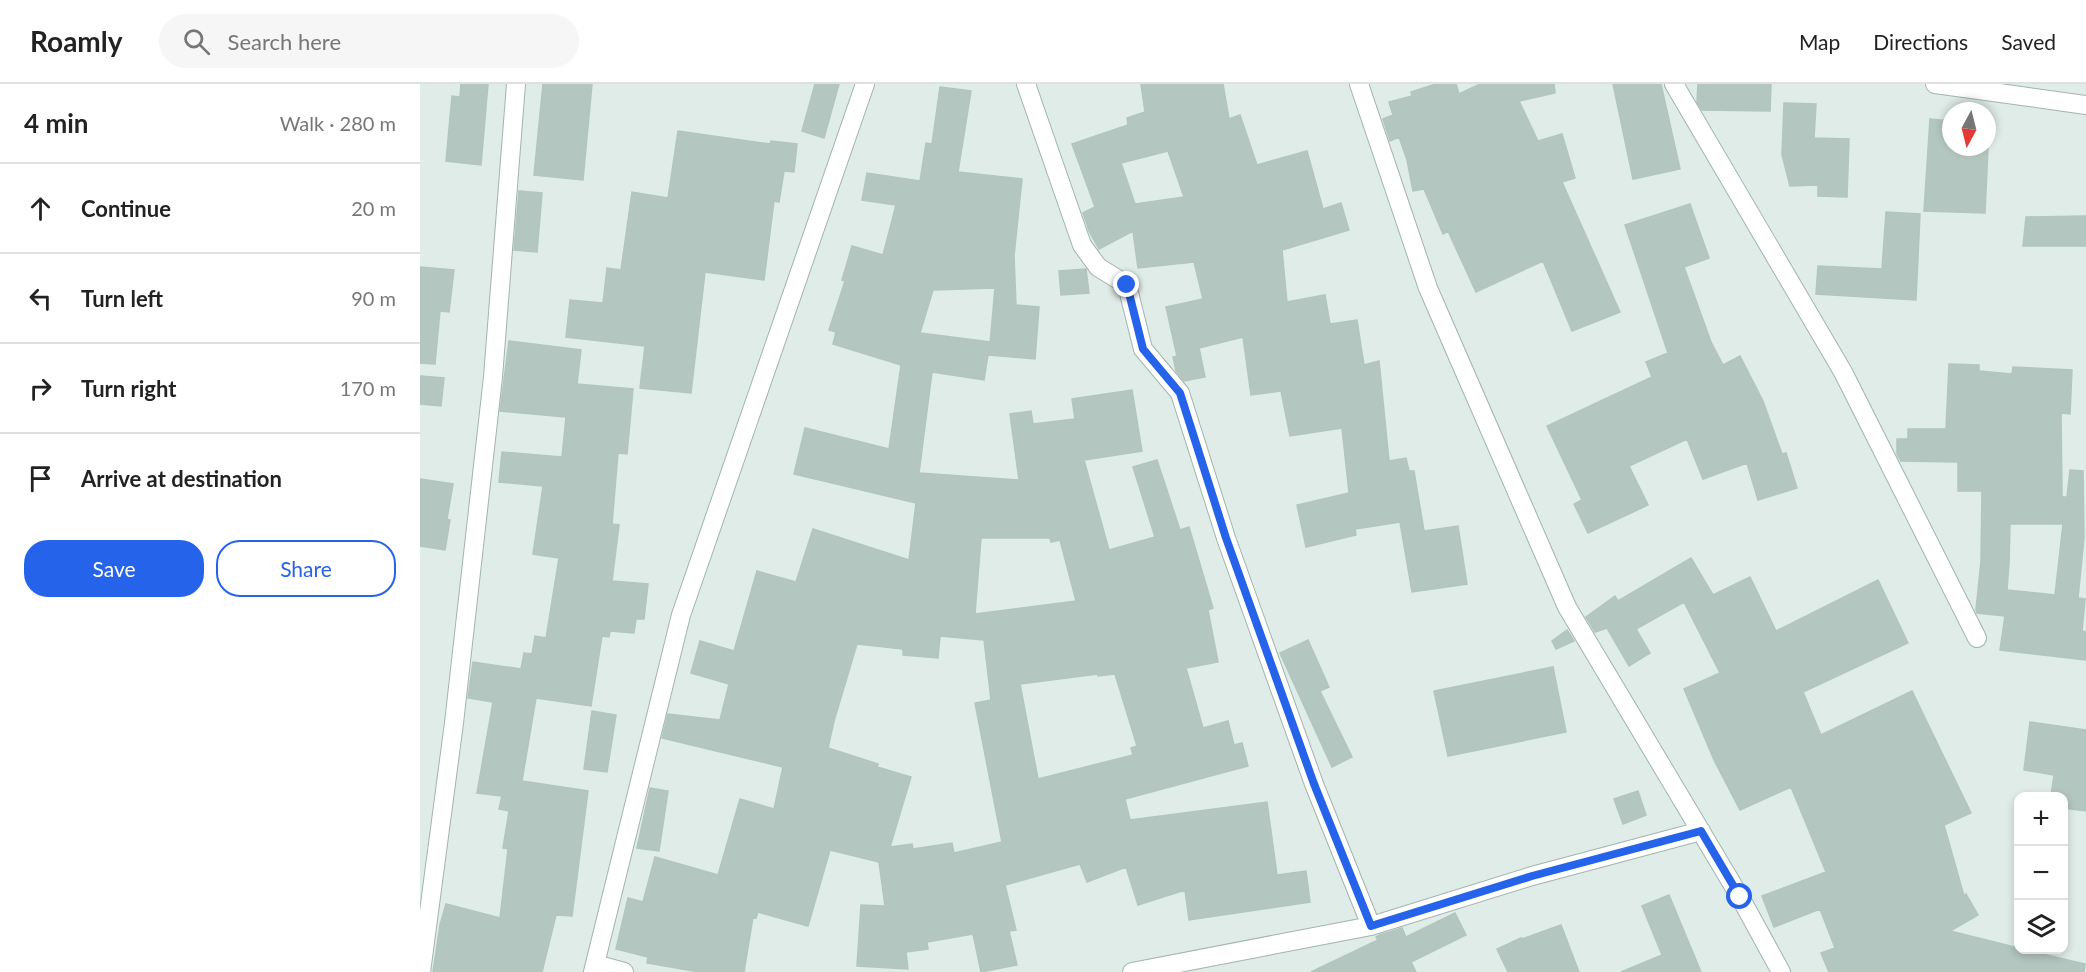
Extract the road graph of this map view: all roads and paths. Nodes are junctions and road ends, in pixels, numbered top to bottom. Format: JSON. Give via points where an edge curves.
{"nodes":[{"id":1,"x":516,"y":84,"type":"edge"},
{"id":2,"x":865,"y":84,"type":"edge"},
{"id":3,"x":1026,"y":84,"type":"edge"},
{"id":4,"x":1359,"y":84,"type":"edge"},
{"id":5,"x":1674,"y":84,"type":"edge"},
{"id":6,"x":1935,"y":84,"type":"edge"},
{"id":7,"x":2086,"y":105,"type":"edge"},
{"id":8,"x":1977,"y":638,"type":"dead end"},
{"id":9,"x":1701,"y":831,"type":"junction"},
{"id":10,"x":1371,"y":926,"type":"junction"},
{"id":11,"x":594,"y":968,"type":"edge"},
{"id":12,"x":421,"y":972,"type":"edge"},
{"id":13,"x":624,"y":972,"type":"edge"},
{"id":14,"x":1132,"y":972,"type":"edge"},
{"id":15,"x":1781,"y":972,"type":"edge"}],
"edges":[{"from":1,"to":12,"type":"street","via":[[493,377]]},
{"from":2,"to":11,"type":"street","via":[[681,615]]},
{"from":3,"to":10,"type":"street","via":[[1082,245],[1098,267],[1127,285],[1143,349],[1180,393],[1226,538],[1314,784]]},
{"from":4,"to":9,"type":"street","via":[[1428,288],[1567,607]]},
{"from":5,"to":8,"type":"street","via":[[1843,372]]},
{"from":6,"to":7,"type":"street"},
{"from":9,"to":10,"type":"street","via":[[1532,876]]},
{"from":9,"to":15,"type":"street"},
{"from":10,"to":14,"type":"street"},
{"from":11,"to":13,"type":"street"}]}
